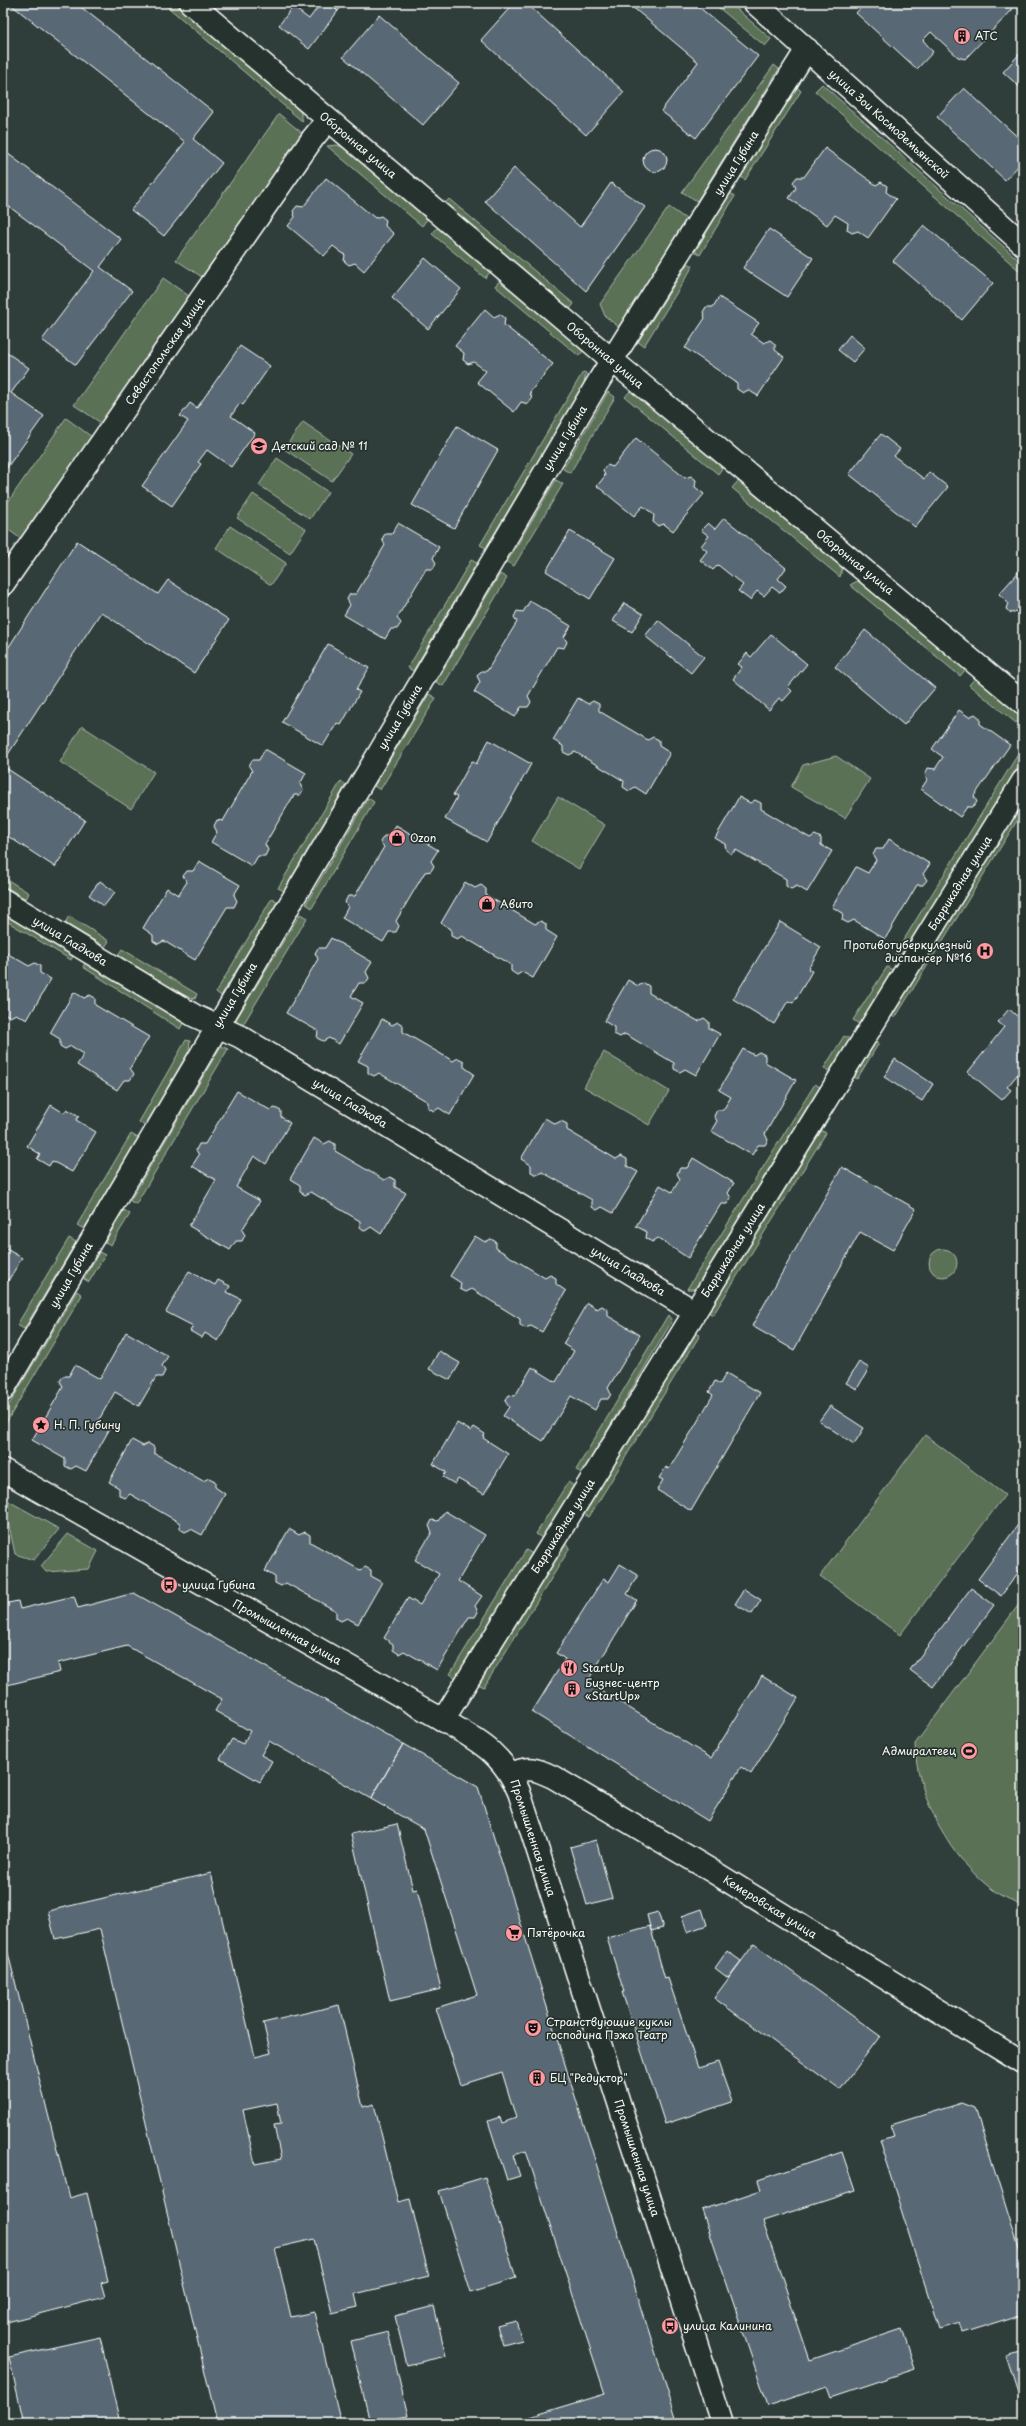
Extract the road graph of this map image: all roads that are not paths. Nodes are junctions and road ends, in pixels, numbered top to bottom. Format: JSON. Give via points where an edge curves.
{"nodes":[{"id":1,"x":191,"y":3,"type":"edge"},
{"id":2,"x":754,"y":3,"type":"edge"},
{"id":3,"x":807,"y":49,"type":"junction"},
{"id":4,"x":328,"y":120,"type":"junction"},
{"id":5,"x":1023,"y":244,"type":"edge"},
{"id":6,"x":612,"y":360,"type":"junction"},
{"id":7,"x":3,"y":584,"type":"edge"},
{"id":8,"x":1023,"y":703,"type":"edge"},
{"id":9,"x":1023,"y":781,"type":"edge"},
{"id":10,"x":3,"y":900,"type":"edge"},
{"id":11,"x":217,"y":1026,"type":"junction"},
{"id":12,"x":695,"y":1312,"type":"junction"},
{"id":13,"x":3,"y":1390,"type":"edge"},
{"id":14,"x":3,"y":1470,"type":"edge"},
{"id":15,"x":443,"y":1720,"type":"junction"},
{"id":16,"x":511,"y":1774,"type":"junction"},
{"id":17,"x":1023,"y":2063,"type":"edge"},
{"id":18,"x":722,"y":2423,"type":"edge"}],
"edges":[{"from":1,"to":4,"type":"street","name":"Оборонная улица"},
{"from":2,"to":3,"type":"street","name":"улица Зои Космодемьянской"},
{"from":3,"to":5,"type":"street","name":"улица Зои Космодемьянской"},
{"from":3,"to":6,"type":"street","name":"улица Губина"},
{"from":4,"to":6,"type":"street","name":"Оборонная улица"},
{"from":4,"to":7,"type":"street","name":"Севастопольская улица"},
{"from":6,"to":8,"type":"street","name":"Оборонная улица"},
{"from":6,"to":11,"type":"street","name":"улица Губина"},
{"from":9,"to":12,"type":"street","name":"Баррикадная улица"},
{"from":10,"to":11,"type":"street","name":"улица Гладкова","via":[[195,1016]]},
{"from":11,"to":12,"type":"street","name":"улица Гладкова","via":[[240,1037]]},
{"from":11,"to":13,"type":"street","name":"улица Губина"},
{"from":12,"to":15,"type":"street","name":"Баррикадная улица"},
{"from":14,"to":15,"type":"street","name":"Промышленная улица"},
{"from":15,"to":16,"type":"street","name":"Промышленная улица","via":[[482,1743],[499,1757]]},
{"from":16,"to":17,"type":"street","name":"Кемеровская улица","via":[[524,1769],[538,1770],[553,1777],[712,1871]]},
{"from":16,"to":18,"type":"street","name":"Промышленная улица"}]}
